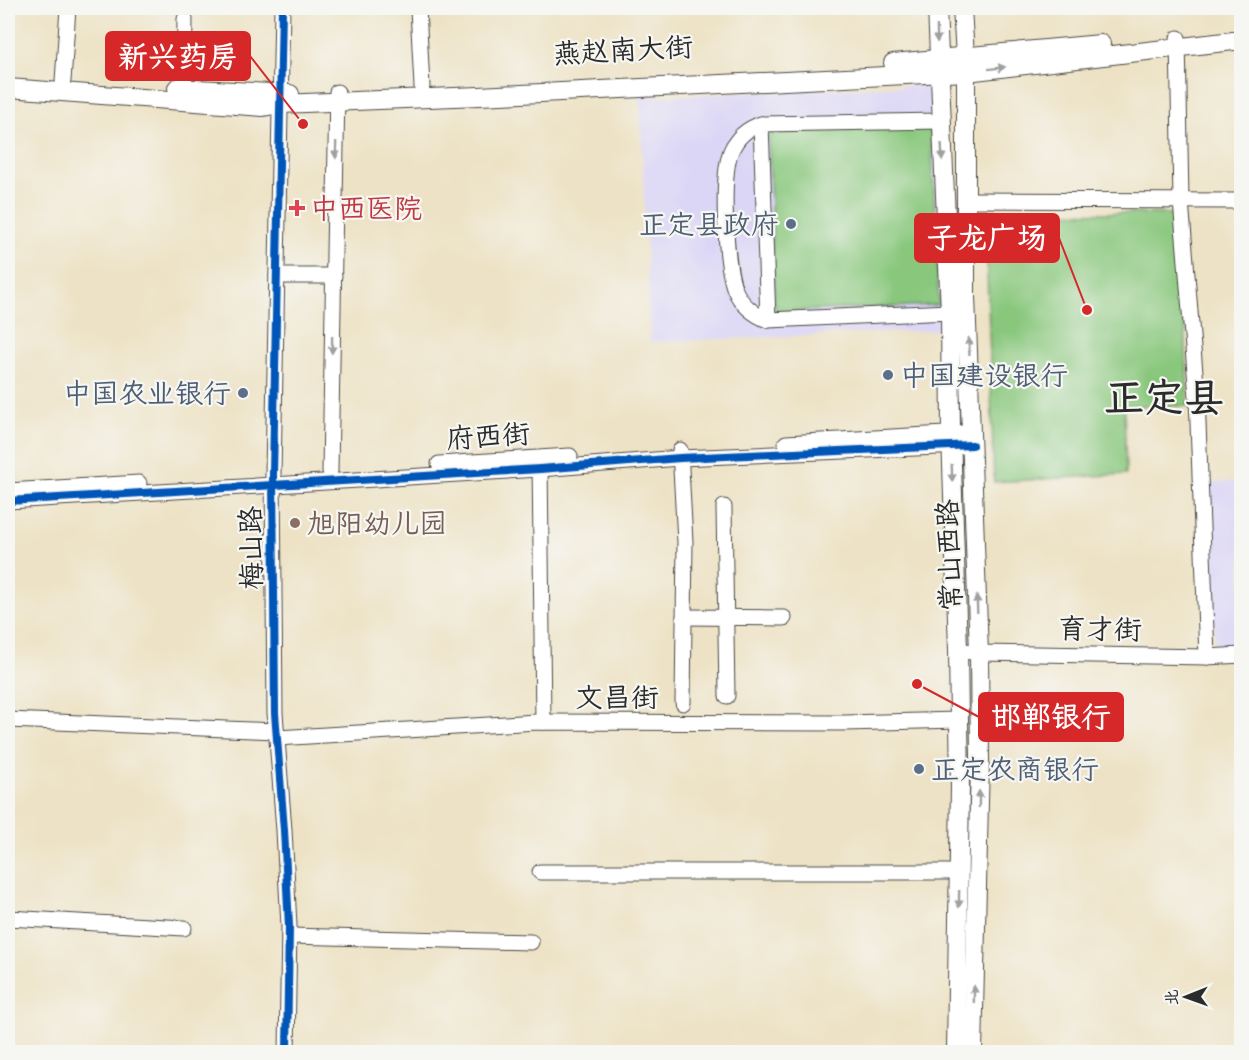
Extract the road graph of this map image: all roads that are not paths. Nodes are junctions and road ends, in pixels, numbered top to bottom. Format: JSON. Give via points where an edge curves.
{"nodes":[{"id":1,"x":68,"y":8,"type":"edge"},
{"id":2,"x":282,"y":8,"type":"edge"},
{"id":3,"x":418,"y":8,"type":"edge"},
{"id":4,"x":937,"y":8,"type":"edge"},
{"id":5,"x":962,"y":8,"type":"edge"},
{"id":6,"x":185,"y":19,"type":"dead end"},
{"id":7,"x":1242,"y":32,"type":"edge"},
{"id":8,"x":1242,"y":40,"type":"edge"},
{"id":9,"x":1178,"y":43,"type":"junction"},
{"id":10,"x":965,"y":64,"type":"junction"},
{"id":11,"x":938,"y":66,"type":"junction"},
{"id":12,"x":8,"y":77,"type":"edge"},
{"id":13,"x":63,"y":81,"type":"junction"},
{"id":14,"x":422,"y":87,"type":"junction"},
{"id":15,"x":8,"y":88,"type":"edge"},
{"id":16,"x":184,"y":89,"type":"junction"},
{"id":17,"x":337,"y":96,"type":"junction"},
{"id":18,"x":280,"y":99,"type":"junction"},
{"id":19,"x":941,"y":121,"type":"junction"},
{"id":20,"x":760,"y":124,"type":"junction"},
{"id":21,"x":966,"y":200,"type":"junction"},
{"id":22,"x":1181,"y":201,"type":"junction"},
{"id":23,"x":1242,"y":201,"type":"edge"},
{"id":24,"x":277,"y":276,"type":"junction"},
{"id":25,"x":334,"y":276,"type":"junction"},
{"id":26,"x":950,"y":312,"type":"junction"},
{"id":27,"x":768,"y":320,"type":"junction"},
{"id":28,"x":972,"y":438,"type":"junction"},
{"id":29,"x":951,"y":440,"type":"junction"},
{"id":30,"x":680,"y":454,"type":"junction"},
{"id":31,"x":540,"y":463,"type":"junction"},
{"id":32,"x":330,"y":471,"type":"junction"},
{"id":33,"x":273,"y":479,"type":"junction"},
{"id":34,"x":8,"y":491,"type":"edge"},
{"id":35,"x":8,"y":501,"type":"edge"},
{"id":36,"x":724,"y":507,"type":"dead end"},
{"id":37,"x":684,"y":617,"type":"junction"},
{"id":38,"x":726,"y":618,"type":"junction"},
{"id":39,"x":784,"y":618,"type":"dead end"},
{"id":40,"x":958,"y":650,"type":"junction"},
{"id":41,"x":979,"y":653,"type":"junction"},
{"id":42,"x":1242,"y":655,"type":"edge"},
{"id":43,"x":1207,"y":657,"type":"junction"},
{"id":44,"x":727,"y":696,"type":"dead end"},
{"id":45,"x":684,"y":703,"type":"dead end"},
{"id":46,"x":8,"y":720,"type":"edge"},
{"id":47,"x":958,"y":720,"type":"junction"},
{"id":48,"x":543,"y":722,"type":"junction"},
{"id":49,"x":277,"y":734,"type":"junction"},
{"id":50,"x":540,"y":872,"type":"dead end"},
{"id":51,"x":959,"y":872,"type":"junction"},
{"id":52,"x":8,"y":918,"type":"edge"},
{"id":53,"x":184,"y":928,"type":"dead end"},
{"id":54,"x":288,"y":936,"type":"junction"},
{"id":55,"x":531,"y":942,"type":"dead end"},
{"id":56,"x":287,"y":1053,"type":"edge"},
{"id":57,"x":956,"y":1053,"type":"edge"},
{"id":58,"x":973,"y":1053,"type":"edge"}],
"edges":[{"from":1,"to":13,"type":"street"},
{"from":2,"to":18,"type":"street","name":"梅山路"},
{"from":3,"to":14,"type":"street"},
{"from":4,"to":11,"type":"main road","name":"常山西路","one_way":true},
{"from":5,"to":10,"type":"main road","name":"常山西路"},
{"from":6,"to":16,"type":"street"},
{"from":7,"to":9,"type":"main road"},
{"from":8,"to":9,"type":"main road"},
{"from":9,"to":10,"type":"main road"},
{"from":9,"to":22,"type":"street"},
{"from":10,"to":11,"type":"main road"},
{"from":10,"to":21,"type":"main road","name":"常山西路"},
{"from":11,"to":14,"type":"main road","name":"燕赵南大街"},
{"from":11,"to":17,"type":"main road"},
{"from":11,"to":19,"type":"main road","name":"常山西路"},
{"from":12,"to":13,"type":"main road","name":"燕赵南大街"},
{"from":13,"to":16,"type":"main road","name":"燕赵南大街"},
{"from":14,"to":17,"type":"main road","name":"燕赵南大街"},
{"from":15,"to":18,"type":"main road","via":[[263,107]]},
{"from":16,"to":18,"type":"main road","name":"燕赵南大街"},
{"from":17,"to":18,"type":"main road","name":"燕赵南大街"},
{"from":17,"to":25,"type":"street","one_way":true},
{"from":18,"to":24,"type":"street","name":"梅山路"},
{"from":19,"to":20,"type":"street"},
{"from":19,"to":26,"type":"main road","name":"常山西路","one_way":true},
{"from":20,"to":27,"type":"street"},
{"from":20,"to":27,"type":"street","via":[[739,137],[730,153],[726,180],[727,242],[735,291],[756,315]]},
{"from":21,"to":22,"type":"street"},
{"from":28,"to":21,"type":"main road","name":"常山西路","one_way":true},
{"from":22,"to":23,"type":"street"},
{"from":22,"to":43,"type":"street","via":[[1197,397]]},
{"from":24,"to":25,"type":"street"},
{"from":24,"to":33,"type":"street","name":"梅山路"},
{"from":25,"to":32,"type":"street","one_way":true},
{"from":26,"to":27,"type":"street"},
{"from":26,"to":29,"type":"main road","name":"常山西路"},
{"from":28,"to":29,"type":"street","name":"府西街"},
{"from":41,"to":28,"type":"main road","name":"常山西路","one_way":true},
{"from":29,"to":30,"type":"street","name":"府西街"},
{"from":29,"to":40,"type":"main road","name":"常山西路","one_way":true},
{"from":30,"to":31,"type":"street","name":"府西街"},
{"from":30,"to":37,"type":"street"},
{"from":31,"to":32,"type":"street","name":"府西街"},
{"from":31,"to":33,"type":"street"},
{"from":31,"to":48,"type":"street"},
{"from":32,"to":33,"type":"street","name":"府西街"},
{"from":33,"to":34,"type":"street","name":"府西街"},
{"from":33,"to":35,"type":"street"},
{"from":33,"to":49,"type":"street","name":"梅山路"},
{"from":36,"to":38,"type":"street"},
{"from":37,"to":38,"type":"street"},
{"from":37,"to":45,"type":"street"},
{"from":38,"to":39,"type":"street"},
{"from":38,"to":44,"type":"street"},
{"from":40,"to":41,"type":"street","name":"育才街"},
{"from":40,"to":47,"type":"main road","name":"常山西路"},
{"from":41,"to":43,"type":"street","name":"育才街"},
{"from":58,"to":41,"type":"main road","name":"常山西路","one_way":true},
{"from":42,"to":43,"type":"street","name":"育才街"},
{"from":46,"to":49,"type":"street","name":"文昌街"},
{"from":47,"to":48,"type":"street","name":"文昌街"},
{"from":47,"to":51,"type":"main road","name":"常山西路"},
{"from":48,"to":49,"type":"street","name":"文昌街"},
{"from":49,"to":54,"type":"street","name":"梅山路"},
{"from":50,"to":51,"type":"street"},
{"from":51,"to":57,"type":"main road","name":"常山西路","one_way":true},
{"from":52,"to":53,"type":"street"},
{"from":54,"to":55,"type":"street"},
{"from":54,"to":56,"type":"street","name":"梅山路"}]}
